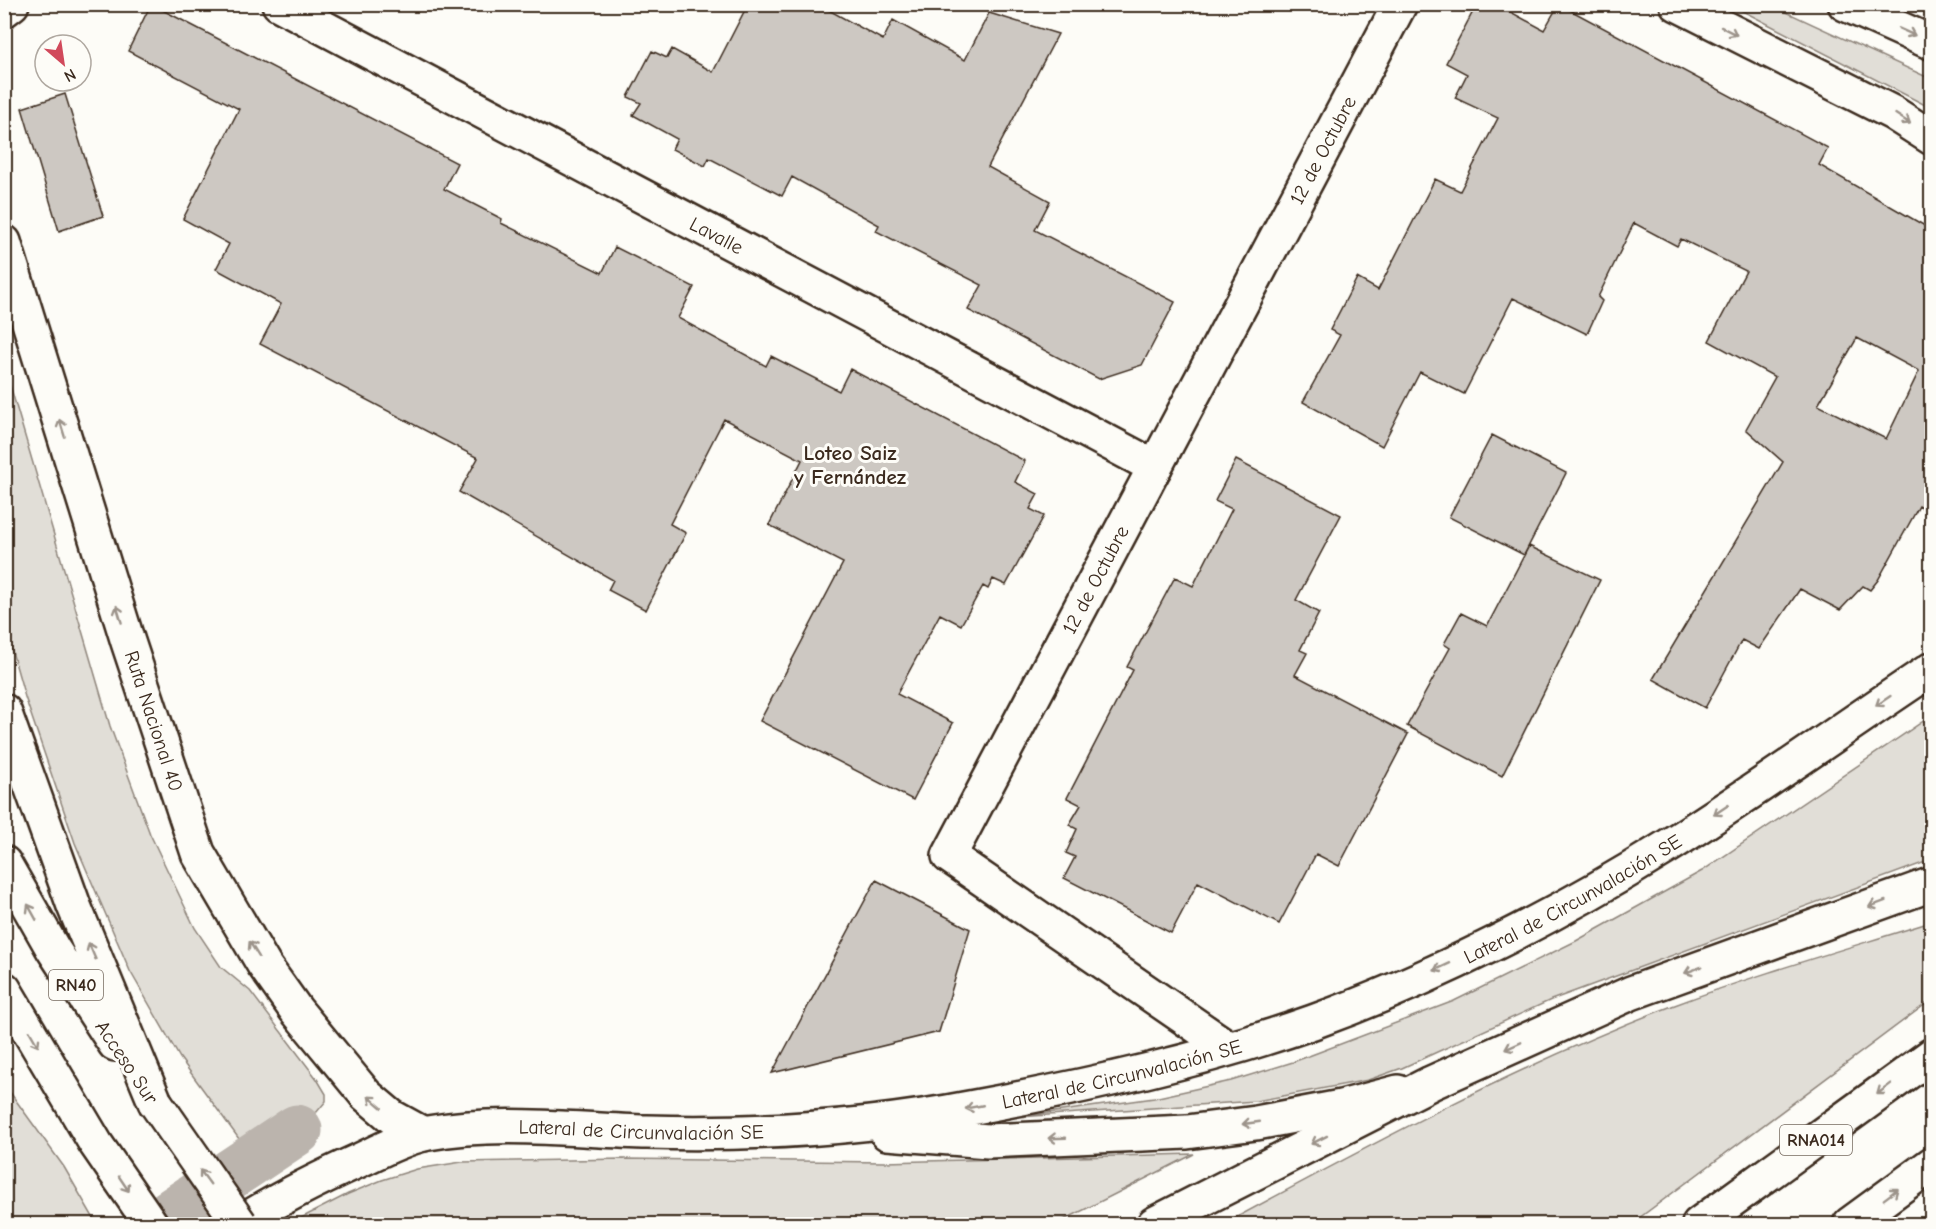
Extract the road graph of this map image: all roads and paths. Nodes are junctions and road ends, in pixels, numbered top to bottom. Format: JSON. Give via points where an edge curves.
{"nodes":[{"id":1,"x":12,"y":4,"type":"edge"},
{"id":2,"x":279,"y":4,"type":"edge"},
{"id":3,"x":1400,"y":4,"type":"edge"},
{"id":4,"x":1677,"y":4,"type":"edge"},
{"id":5,"x":1845,"y":4,"type":"edge"},
{"id":6,"x":4,"y":10,"type":"edge"},
{"id":7,"x":1932,"y":43,"type":"edge"},
{"id":8,"x":1932,"y":138,"type":"edge"},
{"id":9,"x":4,"y":242,"type":"edge"},
{"id":10,"x":1155,"y":467,"type":"junction"},
{"id":11,"x":1932,"y":669,"type":"edge"},
{"id":12,"x":4,"y":711,"type":"edge"},
{"id":13,"x":4,"y":862,"type":"edge"},
{"id":14,"x":1932,"y":884,"type":"edge"},
{"id":15,"x":4,"y":989,"type":"edge"},
{"id":16,"x":1227,"y":1047,"type":"junction"},
{"id":17,"x":1932,"y":1055,"type":"edge"},
{"id":18,"x":1431,"y":1083,"type":"junction"},
{"id":19,"x":155,"y":1102,"type":"junction"},
{"id":20,"x":820,"y":1129,"type":"junction"},
{"id":21,"x":423,"y":1134,"type":"junction"},
{"id":22,"x":1932,"y":1164,"type":"edge"},
{"id":23,"x":151,"y":1224,"type":"edge"},
{"id":24,"x":239,"y":1224,"type":"edge"},
{"id":25,"x":1154,"y":1224,"type":"edge"},
{"id":26,"x":1700,"y":1224,"type":"edge"},
{"id":27,"x":1850,"y":1224,"type":"edge"}],
"edges":[{"from":1,"to":6,"type":"main road"},
{"from":2,"to":10,"type":"main road","name":"Lavalle"},
{"from":3,"to":10,"type":"main road","name":"12 de Octubre"},
{"from":4,"to":8,"type":"main road","one_way":true,"via":[[1893,113]]},
{"from":5,"to":7,"type":"main road","one_way":true},
{"from":21,"to":9,"type":"main road","name":"Ruta Nacional 40","one_way":true,"via":[[392,1117],[366,1095],[296,1011],[235,919],[198,854]]},
{"from":10,"to":16,"type":"main road","name":"12 de Octubre","via":[[949,856]]},
{"from":11,"to":16,"type":"main road","name":"Lateral de Circunvalación SE","one_way":true,"via":[[1665,848],[1492,944],[1311,1023]]},
{"from":19,"to":12,"type":"main road","one_way":true,"via":[[74,906]]},
{"from":19,"to":13,"type":"main road","name":"Acceso Sur","number":"RN40","one_way":true,"via":[[53,949]]},
{"from":14,"to":18,"type":"main road","one_way":true,"via":[[1631,993]]},
{"from":15,"to":23,"type":"main road","one_way":true,"via":[[96,1144]]},
{"from":16,"to":20,"type":"main road","name":"Lateral de Circunvalación SE","one_way":true,"via":[[1150,1070],[972,1108]]},
{"from":17,"to":26,"type":"main road","number":"RNA014","one_way":true},
{"from":18,"to":20,"type":"main road","one_way":true,"via":[[1341,1107],[1187,1132],[988,1140]]},
{"from":18,"to":25,"type":"main road","one_way":true},
{"from":24,"to":19,"type":"main road","name":"Acceso Sur","number":"RN40","one_way":true,"bridge":true},
{"from":20,"to":21,"type":"main road","name":"Lateral de Circunvalación SE","via":[[705,1132],[468,1128]]},
{"from":21,"to":24,"type":"main road","name":"Lateral de Circunvalación SE","via":[[323,1177]]},
{"from":27,"to":22,"type":"main road","one_way":true}]}
